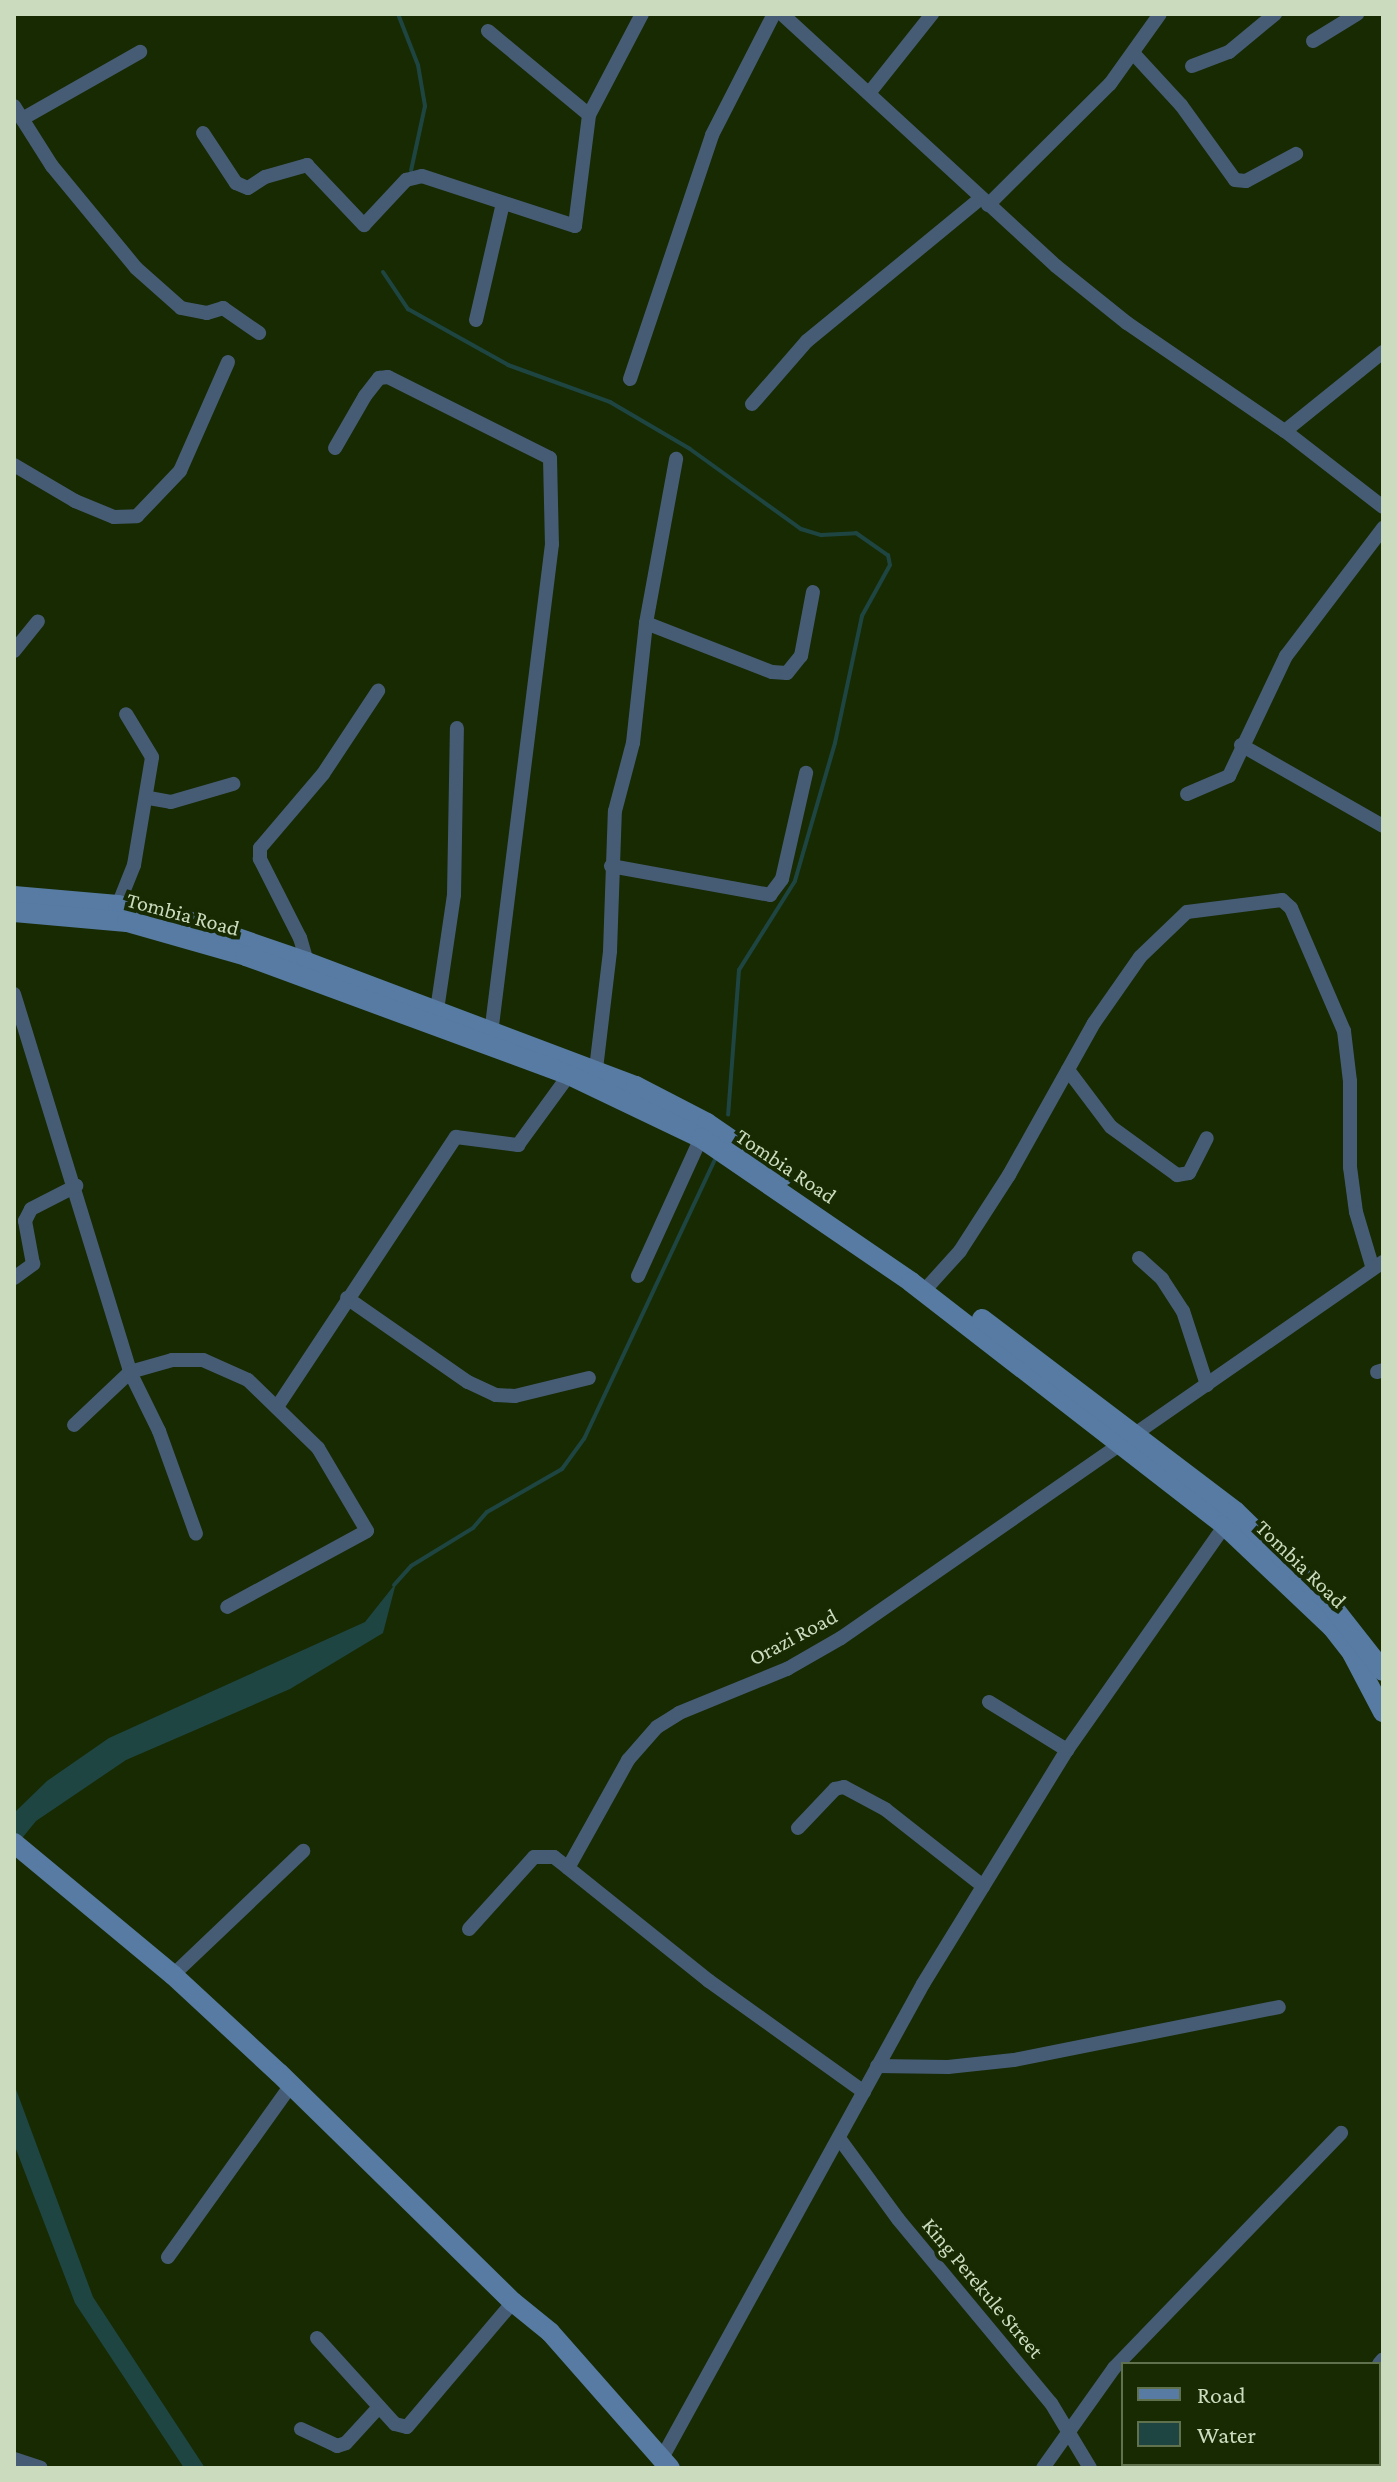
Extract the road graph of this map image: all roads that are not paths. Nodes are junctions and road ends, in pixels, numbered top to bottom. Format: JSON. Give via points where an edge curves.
{"nodes":[{"id":1,"x":642,"y":14,"type":"edge"},
{"id":2,"x":774,"y":14,"type":"edge"},
{"id":3,"x":782,"y":14,"type":"edge"},
{"id":4,"x":932,"y":14,"type":"edge"},
{"id":5,"x":1160,"y":14,"type":"edge"},
{"id":6,"x":1275,"y":14,"type":"edge"},
{"id":7,"x":1357,"y":14,"type":"edge"},
{"id":8,"x":488,"y":31,"type":"dead end"},
{"id":9,"x":1313,"y":41,"type":"dead end"},
{"id":10,"x":140,"y":52,"type":"dead end"},
{"id":11,"x":1133,"y":53,"type":"junction"},
{"id":12,"x":1192,"y":66,"type":"dead end"},
{"id":13,"x":870,"y":92,"type":"junction"},
{"id":14,"x":18,"y":112,"type":"edge"},
{"id":15,"x":589,"y":115,"type":"junction"},
{"id":16,"x":203,"y":133,"type":"dead end"},
{"id":17,"x":1296,"y":154,"type":"dead end"},
{"id":18,"x":985,"y":202,"type":"junction"},
{"id":19,"x":503,"y":203,"type":"junction"},
{"id":20,"x":476,"y":320,"type":"dead end"},
{"id":21,"x":259,"y":333,"type":"dead end"},
{"id":22,"x":1383,"y":352,"type":"edge"},
{"id":23,"x":228,"y":362,"type":"dead end"},
{"id":24,"x":630,"y":379,"type":"dead end"},
{"id":25,"x":752,"y":404,"type":"dead end"},
{"id":26,"x":1285,"y":431,"type":"junction"},
{"id":27,"x":335,"y":448,"type":"dead end"},
{"id":28,"x":676,"y":459,"type":"dead end"},
{"id":29,"x":17,"y":471,"type":"edge"},
{"id":30,"x":1383,"y":507,"type":"edge"},
{"id":31,"x":1383,"y":528,"type":"edge"},
{"id":32,"x":813,"y":592,"type":"dead end"},
{"id":33,"x":38,"y":621,"type":"dead end"},
{"id":34,"x":646,"y":623,"type":"junction"},
{"id":35,"x":14,"y":651,"type":"edge"},
{"id":36,"x":378,"y":691,"type":"dead end"},
{"id":37,"x":126,"y":714,"type":"dead end"},
{"id":38,"x":457,"y":728,"type":"dead end"},
{"id":39,"x":1241,"y":745,"type":"junction"},
{"id":40,"x":806,"y":773,"type":"dead end"},
{"id":41,"x":233,"y":784,"type":"dead end"},
{"id":42,"x":1187,"y":794,"type":"dead end"},
{"id":43,"x":149,"y":798,"type":"junction"},
{"id":44,"x":1383,"y":826,"type":"edge"},
{"id":45,"x":611,"y":866,"type":"junction"},
{"id":46,"x":14,"y":896,"type":"edge"},
{"id":47,"x":118,"y":905,"type":"junction"},
{"id":48,"x":14,"y":912,"type":"edge"},
{"id":49,"x":307,"y":962,"type":"junction"},
{"id":50,"x":14,"y":994,"type":"edge"},
{"id":51,"x":437,"y":1010,"type":"junction"},
{"id":52,"x":491,"y":1031,"type":"junction"},
{"id":53,"x":581,"y":1068,"type":"junction"},
{"id":54,"x":1068,"y":1070,"type":"junction"},
{"id":55,"x":704,"y":1130,"type":"junction"},
{"id":56,"x":1207,"y":1138,"type":"dead end"},
{"id":57,"x":76,"y":1186,"type":"junction"},
{"id":58,"x":1139,"y":1258,"type":"dead end"},
{"id":59,"x":1378,"y":1266,"type":"edge"},
{"id":60,"x":638,"y":1276,"type":"dead end"},
{"id":61,"x":14,"y":1278,"type":"edge"},
{"id":62,"x":928,"y":1287,"type":"junction"},
{"id":63,"x":347,"y":1298,"type":"junction"},
{"id":64,"x":130,"y":1372,"type":"junction"},
{"id":65,"x":589,"y":1378,"type":"dead end"},
{"id":66,"x":1207,"y":1385,"type":"junction"},
{"id":67,"x":277,"y":1407,"type":"junction"},
{"id":68,"x":74,"y":1425,"type":"dead end"},
{"id":69,"x":1127,"y":1437,"type":"junction"},
{"id":70,"x":1230,"y":1518,"type":"junction"},
{"id":71,"x":196,"y":1534,"type":"dead end"},
{"id":72,"x":227,"y":1607,"type":"dead end"},
{"id":73,"x":1382,"y":1665,"type":"edge"},
{"id":74,"x":989,"y":1702,"type":"dead end"},
{"id":75,"x":1383,"y":1712,"type":"edge"},
{"id":76,"x":1067,"y":1750,"type":"junction"},
{"id":77,"x":798,"y":1828,"type":"dead end"},
{"id":78,"x":14,"y":1843,"type":"edge"},
{"id":79,"x":303,"y":1851,"type":"dead end"},
{"id":80,"x":568,"y":1868,"type":"junction"},
{"id":81,"x":983,"y":1886,"type":"junction"},
{"id":82,"x":469,"y":1929,"type":"dead end"},
{"id":83,"x":173,"y":1975,"type":"junction"},
{"id":84,"x":1279,"y":2007,"type":"dead end"},
{"id":85,"x":877,"y":2066,"type":"junction"},
{"id":86,"x":291,"y":2085,"type":"junction"},
{"id":87,"x":864,"y":2092,"type":"junction"},
{"id":88,"x":1341,"y":2133,"type":"dead end"},
{"id":89,"x":839,"y":2138,"type":"junction"},
{"id":90,"x":168,"y":2257,"type":"dead end"},
{"id":91,"x":513,"y":2302,"type":"junction"},
{"id":92,"x":317,"y":2338,"type":"dead end"},
{"id":93,"x":379,"y":2407,"type":"junction"},
{"id":94,"x":301,"y":2429,"type":"dead end"},
{"id":95,"x":1066,"y":2433,"type":"junction"},
{"id":96,"x":14,"y":2459,"type":"edge"},
{"id":97,"x":666,"y":2463,"type":"edge"},
{"id":98,"x":41,"y":2468,"type":"edge"},
{"id":99,"x":1043,"y":2468,"type":"edge"},
{"id":100,"x":1090,"y":2468,"type":"edge"}],
"edges":[{"from":1,"to":15,"type":"street"},
{"from":2,"to":24,"type":"street","via":[[712,135]]},
{"from":3,"to":13,"type":"street"},
{"from":4,"to":13,"type":"street"},
{"from":5,"to":11,"type":"street"},
{"from":6,"to":12,"type":"street","via":[[1229,52]]},
{"from":7,"to":9,"type":"street"},
{"from":8,"to":15,"type":"street"},
{"from":10,"to":14,"type":"street"},
{"from":11,"to":17,"type":"street","via":[[1181,105],[1235,180],[1246,181]]},
{"from":11,"to":18,"type":"street","via":[[1075,122]]},
{"from":13,"to":18,"type":"street"},
{"from":14,"to":21,"type":"street","via":[[109,239],[164,293],[193,312],[223,308]]},
{"from":15,"to":19,"type":"street","via":[[577,225]]},
{"from":16,"to":19,"type":"street","via":[[236,183],[248,188],[265,177],[307,165],[364,225],[406,180],[422,176]]},
{"from":18,"to":25,"type":"street","via":[[807,341]]},
{"from":18,"to":26,"type":"street","via":[[1127,323]]},
{"from":19,"to":20,"type":"street"},
{"from":22,"to":26,"type":"street"},
{"from":23,"to":29,"type":"street","via":[[180,471],[147,511],[114,517]]},
{"from":26,"to":30,"type":"street"},
{"from":27,"to":52,"type":"street","via":[[365,396],[379,378],[388,377],[550,458],[552,544]]},
{"from":28,"to":34,"type":"street"},
{"from":31,"to":39,"type":"street","via":[[1286,656]]},
{"from":32,"to":34,"type":"street","via":[[801,656],[787,673],[772,672]]},
{"from":33,"to":35,"type":"street"},
{"from":34,"to":45,"type":"street","via":[[633,743],[615,811]]},
{"from":36,"to":49,"type":"street","via":[[323,774],[260,848],[260,859]]},
{"from":37,"to":43,"type":"street","via":[[152,757]]},
{"from":38,"to":51,"type":"street","via":[[454,895]]},
{"from":39,"to":42,"type":"street","via":[[1229,776]]},
{"from":39,"to":44,"type":"street"},
{"from":40,"to":45,"type":"street","via":[[782,879],[770,895]]},
{"from":41,"to":43,"type":"street","via":[[171,802]]},
{"from":43,"to":47,"type":"street","via":[[134,865]]},
{"from":45,"to":53,"type":"street","via":[[610,951]]},
{"from":46,"to":47,"type":"main road","name":"Tombia Road"},
{"from":47,"to":49,"type":"main road","name":"Tombia Road","via":[[185,920]]},
{"from":48,"to":53,"type":"main road","name":"Tombia Road","via":[[91,916],[167,930]]},
{"from":49,"to":51,"type":"main road","name":"Tombia Road"},
{"from":50,"to":57,"type":"street"},
{"from":51,"to":52,"type":"main road","name":"Tombia Road"},
{"from":52,"to":53,"type":"main road","name":"Tombia Road"},
{"from":53,"to":55,"type":"main road","name":"Tombia Road"},
{"from":53,"to":63,"type":"street","via":[[518,1145],[456,1137]]},
{"from":54,"to":56,"type":"street","via":[[1111,1127],[1177,1175],[1189,1173]]},
{"from":54,"to":59,"type":"street","via":[[1120,983],[1178,918],[1187,912],[1282,900],[1291,908],[1344,1031],[1352,1182]]},
{"from":54,"to":62,"type":"street","via":[[960,1251]]},
{"from":55,"to":60,"type":"street"},
{"from":55,"to":62,"type":"main road","name":"Tombia Road"},
{"from":57,"to":61,"type":"street","via":[[31,1209],[25,1221],[33,1264]]},
{"from":57,"to":64,"type":"street"},
{"from":58,"to":66,"type":"street","via":[[1162,1279],[1183,1311]]},
{"from":59,"to":66,"type":"street","name":"Orazi Road"},
{"from":62,"to":69,"type":"main road","name":"Tombia Road"},
{"from":63,"to":65,"type":"street","via":[[468,1382],[496,1395],[515,1396]]},
{"from":63,"to":67,"type":"street"},
{"from":64,"to":67,"type":"street","via":[[172,1360],[223,1365]]},
{"from":64,"to":68,"type":"street"},
{"from":64,"to":71,"type":"street","via":[[159,1431]]},
{"from":66,"to":69,"type":"street","name":"Orazi Road"},
{"from":67,"to":72,"type":"street","via":[[318,1448],[367,1531]]},
{"from":69,"to":70,"type":"main road","name":"Tombia Road"},
{"from":69,"to":80,"type":"street","name":"Orazi Road","via":[[841,1638],[787,1669],[694,1705],[657,1727],[628,1760]]},
{"from":70,"to":73,"type":"main road","name":"Tombia Road","via":[[1328,1601]]},
{"from":70,"to":75,"type":"main road","name":"Tombia Road","via":[[1332,1627]]},
{"from":70,"to":76,"type":"street"},
{"from":74,"to":76,"type":"street"},
{"from":76,"to":81,"type":"street"},
{"from":77,"to":81,"type":"street","via":[[835,1789],[844,1787],[917,1832]]},
{"from":78,"to":83,"type":"main road"},
{"from":79,"to":83,"type":"street"},
{"from":80,"to":82,"type":"street","via":[[554,1857],[534,1857]]},
{"from":80,"to":87,"type":"street","via":[[709,1981]]},
{"from":81,"to":85,"type":"street"},
{"from":83,"to":86,"type":"main road"},
{"from":84,"to":85,"type":"street","via":[[1014,2060],[948,2067]]},
{"from":85,"to":87,"type":"street"},
{"from":86,"to":90,"type":"street"},
{"from":86,"to":91,"type":"main road"},
{"from":87,"to":89,"type":"street"},
{"from":88,"to":95,"type":"street","via":[[1114,2368]]},
{"from":89,"to":95,"type":"street","name":"King Perekule Street","via":[[898,2219],[1051,2403]]},
{"from":89,"to":97,"type":"street"},
{"from":91,"to":93,"type":"street","via":[[414,2422],[407,2427],[395,2424]]},
{"from":91,"to":97,"type":"main road","via":[[558,2340]]},
{"from":92,"to":93,"type":"street"},
{"from":93,"to":94,"type":"street","via":[[337,2446]]},
{"from":95,"to":99,"type":"street"},
{"from":95,"to":100,"type":"street","name":"King Perekule Street"},
{"from":96,"to":98,"type":"street"}]}
